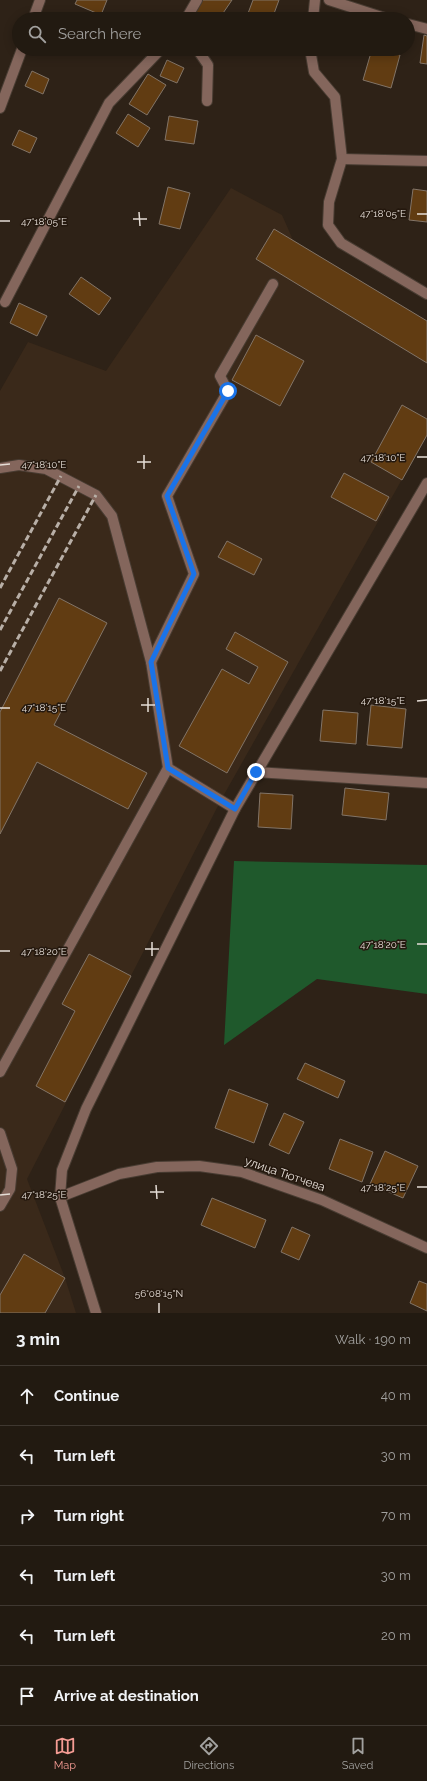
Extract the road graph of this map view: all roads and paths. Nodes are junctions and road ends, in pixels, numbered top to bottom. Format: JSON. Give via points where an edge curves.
{"nodes":[{"id":1,"x":40,"y":0,"type":"edge"},
{"id":2,"x":197,"y":0,"type":"edge"},
{"id":3,"x":315,"y":0,"type":"edge"},
{"id":4,"x":329,"y":0,"type":"edge"},
{"id":5,"x":36,"y":12,"type":"edge"},
{"id":6,"x":190,"y":12,"type":"edge"},
{"id":7,"x":314,"y":12,"type":"edge"},
{"id":8,"x":366,"y":12,"type":"edge"},
{"id":9,"x":415,"y":26,"type":"edge"},
{"id":10,"x":427,"y":29,"type":"edge"},
{"id":11,"x":19,"y":56,"type":"edge"},
{"id":12,"x":154,"y":56,"type":"edge"},
{"id":13,"x":202,"y":56,"type":"edge"},
{"id":14,"x":311,"y":56,"type":"edge"},
{"id":15,"x":207,"y":101,"type":"dead end"},
{"id":16,"x":0,"y":108,"type":"edge"},
{"id":17,"x":342,"y":159,"type":"junction"},
{"id":18,"x":427,"y":161,"type":"edge"},
{"id":19,"x":273,"y":284,"type":"dead end"},
{"id":20,"x":427,"y":294,"type":"edge"},
{"id":21,"x":5,"y":302,"type":"dead end"},
{"id":22,"x":0,"y":468,"type":"edge"},
{"id":23,"x":427,"y":483,"type":"edge"},
{"id":24,"x":151,"y":662,"type":"junction"},
{"id":25,"x":168,"y":768,"type":"junction"},
{"id":26,"x":256,"y":772,"type":"junction"},
{"id":27,"x":427,"y":783,"type":"edge"},
{"id":28,"x":235,"y":809,"type":"junction"},
{"id":29,"x":0,"y":1072,"type":"edge"},
{"id":30,"x":0,"y":1133,"type":"edge"},
{"id":31,"x":60,"y":1197,"type":"junction"},
{"id":32,"x":0,"y":1206,"type":"edge"},
{"id":33,"x":427,"y":1248,"type":"edge"},
{"id":34,"x":96,"y":1313,"type":"edge"}],
"edges":[{"from":1,"to":5,"type":"street"},
{"from":2,"to":6,"type":"street"},
{"from":3,"to":7,"type":"street"},
{"from":4,"to":8,"type":"street"},
{"from":9,"to":10,"type":"street"},
{"from":11,"to":16,"type":"street"},
{"from":12,"to":21,"type":"street","via":[[109,103]]},
{"from":13,"to":15,"type":"street","via":[[208,65]]},
{"from":14,"to":17,"type":"street","via":[[314,72],[335,97]]},
{"from":17,"to":18,"type":"street"},
{"from":17,"to":20,"type":"street","via":[[329,202],[328,225],[340,243]]},
{"from":19,"to":24,"type":"street","via":[[220,376],[228,391],[167,496],[194,574]]},
{"from":22,"to":24,"type":"street","via":[[19,465],[46,469],[96,495],[112,516]]},
{"from":23,"to":26,"type":"street"},
{"from":24,"to":25,"type":"street"},
{"from":25,"to":28,"type":"street"},
{"from":25,"to":29,"type":"street"},
{"from":26,"to":27,"type":"street"},
{"from":26,"to":28,"type":"street"},
{"from":28,"to":31,"type":"street","via":[[86,1109],[62,1170]]},
{"from":30,"to":32,"type":"street","via":[[12,1169],[10,1189]]},
{"from":31,"to":33,"type":"street","name":"улица Тютчева","via":[[119,1174],[157,1167],[199,1166],[242,1172],[322,1200]]},
{"from":31,"to":34,"type":"street"}]}
